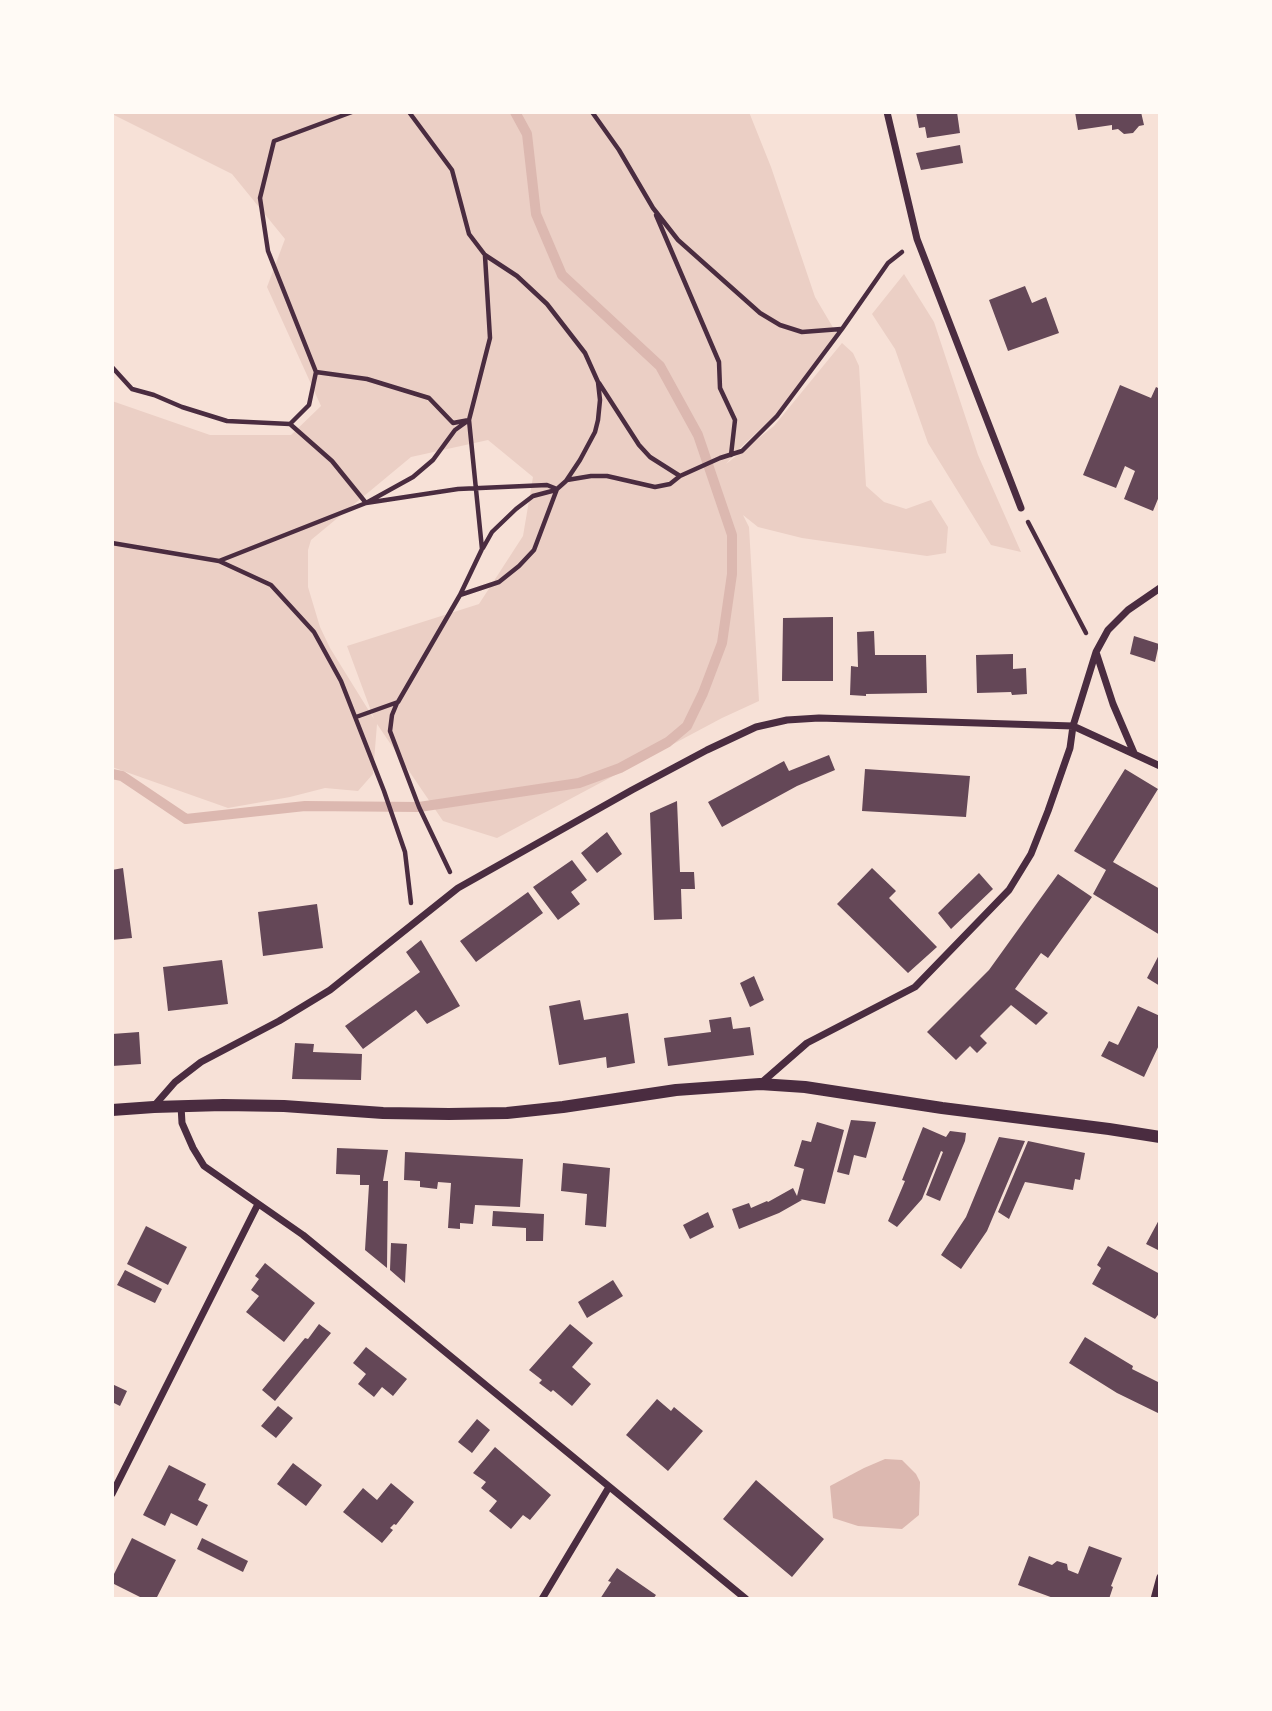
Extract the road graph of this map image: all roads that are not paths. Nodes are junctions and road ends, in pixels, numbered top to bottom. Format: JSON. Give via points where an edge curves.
{"nodes":[{"id":1,"x":887,"y":112,"type":"edge"},
{"id":2,"x":1021,"y":508,"type":"road end"},
{"id":3,"x":1160,"y":588,"type":"edge"},
{"id":4,"x":1096,"y":652,"type":"junction"},
{"id":5,"x":1073,"y":726,"type":"junction"},
{"id":6,"x":1135,"y":754,"type":"junction"},
{"id":7,"x":1160,"y":766,"type":"edge"},
{"id":8,"x":760,"y":1084,"type":"junction"},
{"id":9,"x":181,"y":1106,"type":"junction"},
{"id":10,"x":154,"y":1107,"type":"junction"},
{"id":11,"x":112,"y":1110,"type":"edge"},
{"id":12,"x":1160,"y":1137,"type":"edge"},
{"id":13,"x":258,"y":1204,"type":"junction"},
{"id":14,"x":609,"y":1487,"type":"junction"},
{"id":15,"x":112,"y":1493,"type":"edge"},
{"id":16,"x":1160,"y":1577,"type":"edge"},
{"id":17,"x":542,"y":1599,"type":"edge"},
{"id":18,"x":746,"y":1599,"type":"edge"},
{"id":19,"x":1154,"y":1599,"type":"edge"}],
"edges":[{"from":1,"to":2,"type":"street","via":[[917,239]]},
{"from":3,"to":4,"type":"street","via":[[1108,630]]},
{"from":4,"to":5,"type":"street"},
{"from":4,"to":6,"type":"street"},
{"from":5,"to":6,"type":"street"},
{"from":5,"to":8,"type":"street","via":[[1070,748],[1031,854],[1009,890],[915,987],[807,1043]]},
{"from":5,"to":10,"type":"street","via":[[819,718],[756,727],[632,790],[458,888],[330,990],[201,1062],[175,1082]]},
{"from":6,"to":7,"type":"street"},
{"from":8,"to":9,"type":"street","via":[[676,1090],[507,1113]]},
{"from":8,"to":12,"type":"street"},
{"from":9,"to":10,"type":"street"},
{"from":9,"to":13,"type":"street","via":[[182,1123],[204,1166]]},
{"from":10,"to":11,"type":"street"},
{"from":13,"to":14,"type":"street"},
{"from":13,"to":15,"type":"street"},
{"from":14,"to":17,"type":"street"},
{"from":14,"to":18,"type":"street"},
{"from":16,"to":19,"type":"street"}]}
